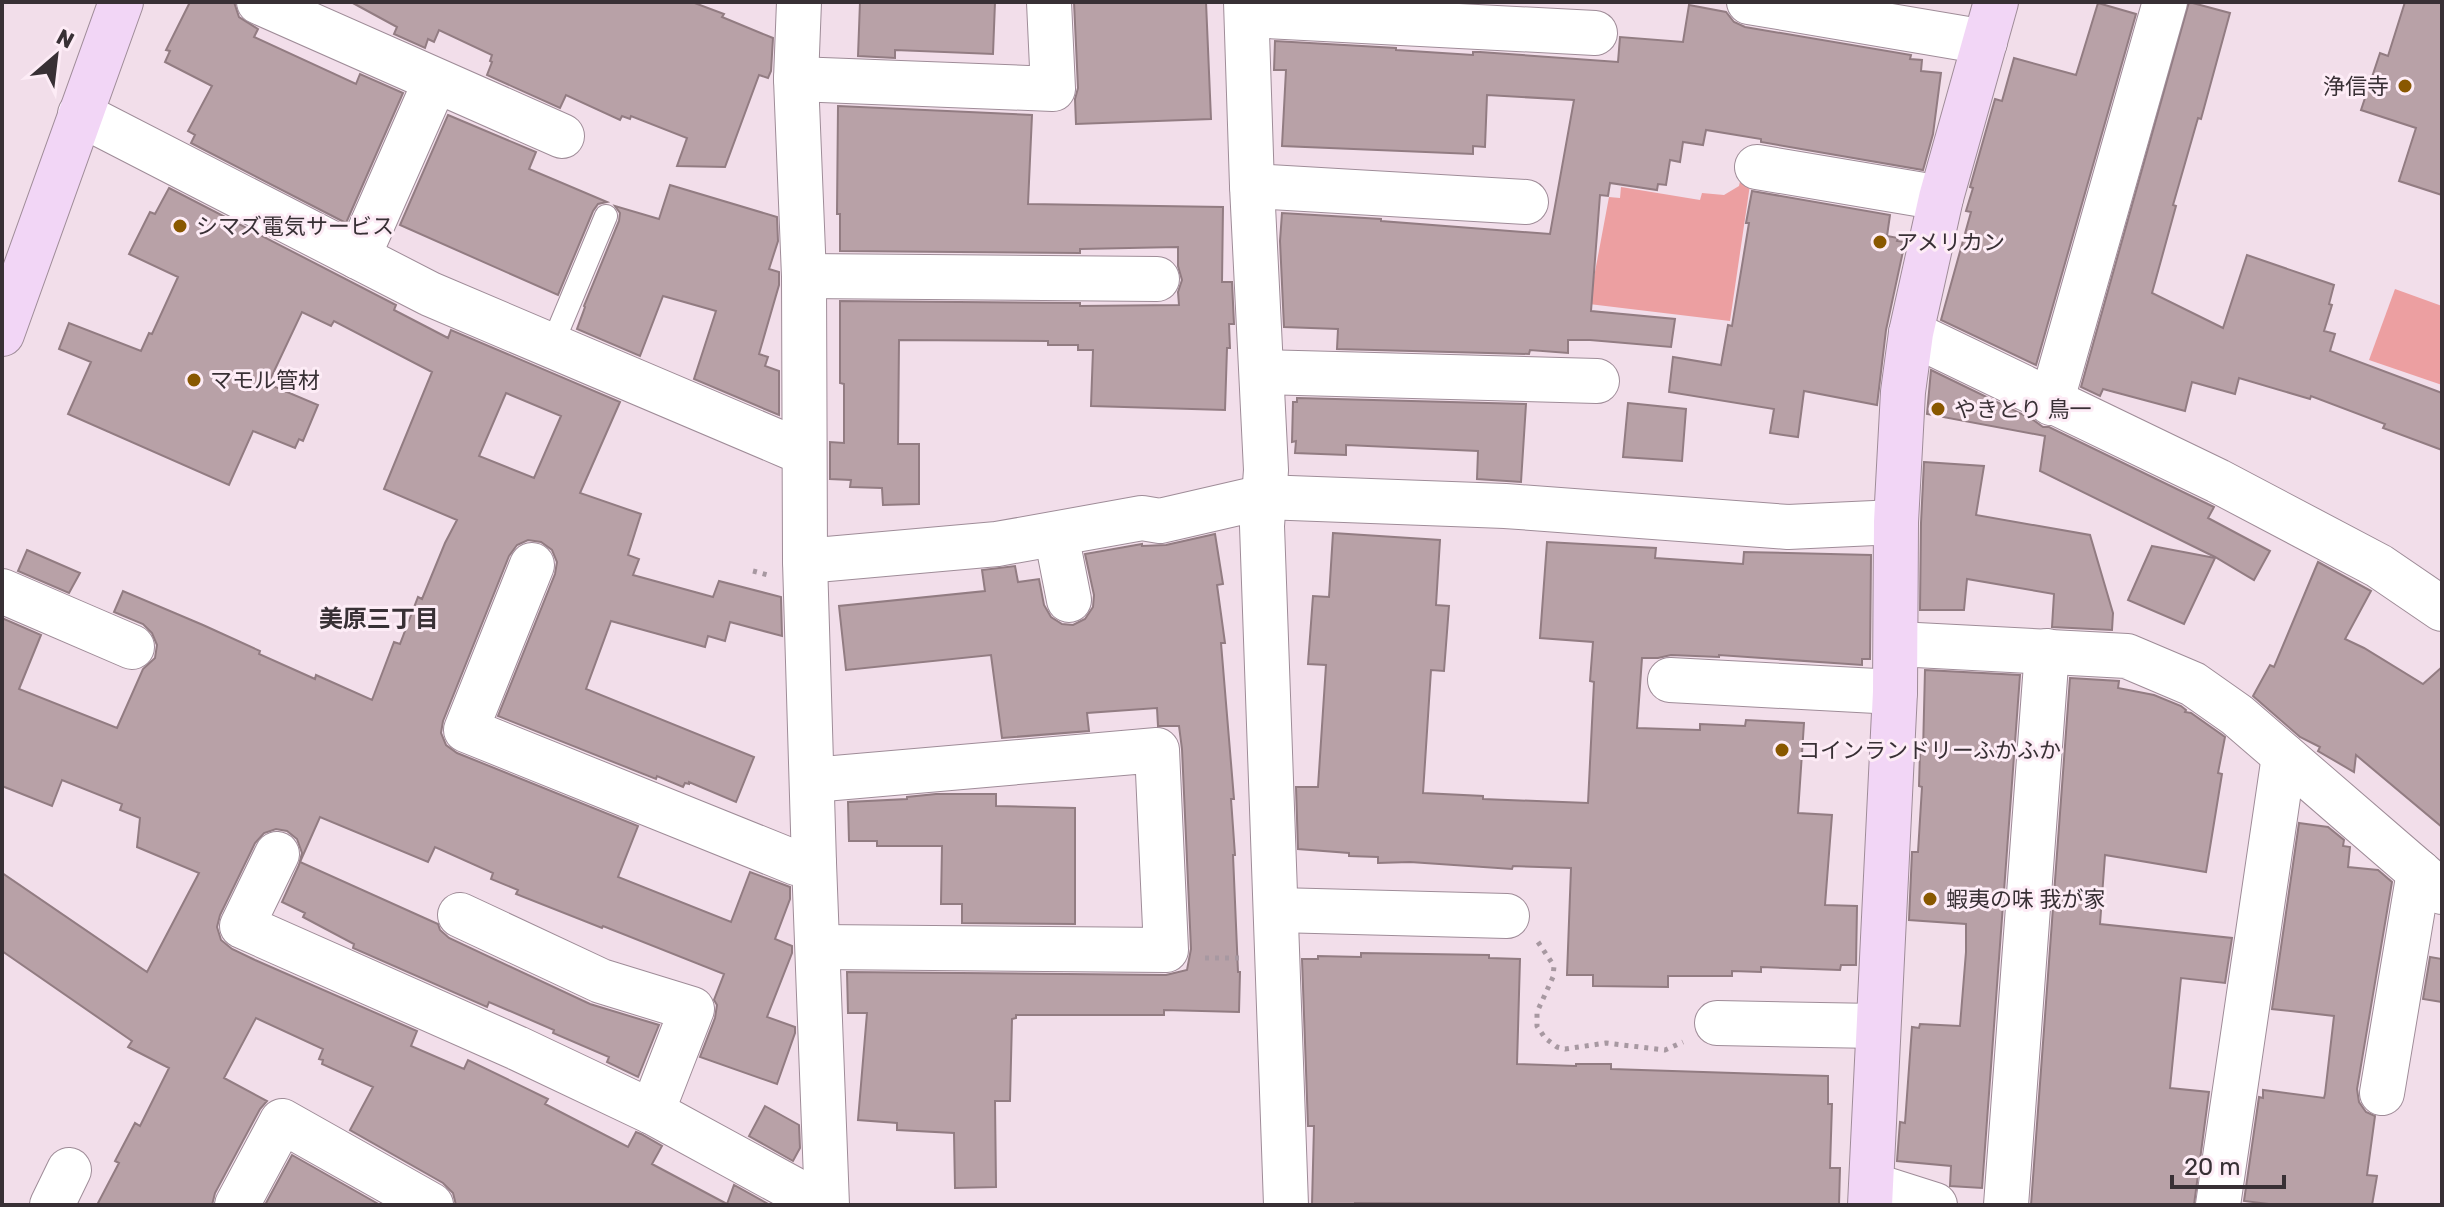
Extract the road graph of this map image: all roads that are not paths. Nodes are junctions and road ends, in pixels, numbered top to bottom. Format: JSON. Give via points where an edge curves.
{"nodes":[{"id":1,"x":121,"y":2,"type":"edge"},
{"id":2,"x":259,"y":2,"type":"edge"},
{"id":3,"x":799,"y":2,"type":"edge"},
{"id":4,"x":1049,"y":2,"type":"edge"},
{"id":5,"x":1749,"y":2,"type":"edge"},
{"id":6,"x":2165,"y":2,"type":"edge"},
{"id":7,"x":1246,"y":9,"type":"edge"},
{"id":8,"x":1991,"y":22,"type":"edge"},
{"id":9,"x":1595,"y":33,"type":"dead end"},
{"id":10,"x":796,"y":79,"type":"junction"},
{"id":11,"x":435,"y":82,"type":"junction"},
{"id":12,"x":80,"y":114,"type":"junction"},
{"id":13,"x":562,"y":136,"type":"dead end"},
{"id":14,"x":1757,"y":167,"type":"dead end"},
{"id":15,"x":1252,"y":186,"type":"junction"},
{"id":16,"x":1941,"y":198,"type":"junction"},
{"id":17,"x":1526,"y":202,"type":"dead end"},
{"id":18,"x":606,"y":216,"type":"dead end"},
{"id":19,"x":358,"y":257,"type":"junction"},
{"id":20,"x":804,"y":276,"type":"junction"},
{"id":21,"x":1157,"y":279,"type":"dead end"},
{"id":22,"x":1911,"y":333,"type":"junction"},
{"id":23,"x":2,"y":334,"type":"edge"},
{"id":24,"x":552,"y":345,"type":"junction"},
{"id":25,"x":1262,"y":372,"type":"junction"},
{"id":26,"x":1597,"y":381,"type":"dead end"},
{"id":27,"x":2051,"y":403,"type":"junction"},
{"id":28,"x":804,"y":450,"type":"junction"},
{"id":29,"x":1264,"y":497,"type":"junction"},
{"id":30,"x":1896,"y":522,"type":"junction"},
{"id":31,"x":1056,"y":534,"type":"junction"},
{"id":32,"x":805,"y":561,"type":"junction"},
{"id":33,"x":532,"y":565,"type":"dead end"},
{"id":34,"x":2,"y":591,"type":"edge"},
{"id":35,"x":1069,"y":600,"type":"dead end"},
{"id":36,"x":2442,"y":609,"type":"edge"},
{"id":37,"x":1897,"y":644,"type":"junction"},
{"id":38,"x":132,"y":647,"type":"dead end"},
{"id":39,"x":2047,"y":651,"type":"junction"},
{"id":40,"x":1670,"y":680,"type":"dead end"},
{"id":41,"x":1895,"y":692,"type":"junction"},
{"id":42,"x":2284,"y":756,"type":"junction"},
{"id":43,"x":812,"y":780,"type":"junction"},
{"id":44,"x":277,"y":854,"type":"dead end"},
{"id":45,"x":814,"y":863,"type":"junction"},
{"id":46,"x":2430,"y":882,"type":"edge"},
{"id":47,"x":1277,"y":910,"type":"junction"},
{"id":48,"x":460,"y":915,"type":"dead end"},
{"id":49,"x":1507,"y":916,"type":"road end"},
{"id":50,"x":819,"y":947,"type":"junction"},
{"id":51,"x":1717,"y":1023,"type":"road end"},
{"id":52,"x":1877,"y":1026,"type":"junction"},
{"id":53,"x":2382,"y":1093,"type":"dead end"},
{"id":54,"x":652,"y":1112,"type":"junction"},
{"id":55,"x":1871,"y":1195,"type":"edge"},
{"id":56,"x":827,"y":1201,"type":"edge"},
{"id":57,"x":237,"y":1205,"type":"edge"},
{"id":58,"x":431,"y":1205,"type":"edge"},
{"id":59,"x":1286,"y":1205,"type":"edge"},
{"id":60,"x":1935,"y":1205,"type":"edge"},
{"id":61,"x":2006,"y":1205,"type":"edge"},
{"id":62,"x":2218,"y":1205,"type":"edge"}],
"edges":[{"from":1,"to":12,"type":"street"},
{"from":2,"to":11,"type":"street"},
{"from":3,"to":10,"type":"street"},
{"from":4,"to":10,"type":"street","via":[[1053,89]]},
{"from":5,"to":8,"type":"street"},
{"from":6,"to":27,"type":"street"},
{"from":7,"to":9,"type":"street"},
{"from":7,"to":15,"type":"street"},
{"from":8,"to":16,"type":"street"},
{"from":10,"to":20,"type":"street"},
{"from":11,"to":13,"type":"street"},
{"from":11,"to":19,"type":"street"},
{"from":12,"to":19,"type":"street"},
{"from":12,"to":23,"type":"street"},
{"from":14,"to":16,"type":"street"},
{"from":15,"to":17,"type":"street"},
{"from":15,"to":25,"type":"street"},
{"from":16,"to":22,"type":"street"},
{"from":18,"to":24,"type":"lane"},
{"from":19,"to":24,"type":"street"},
{"from":20,"to":21,"type":"street"},
{"from":20,"to":28,"type":"street"},
{"from":22,"to":27,"type":"street"},
{"from":22,"to":30,"type":"street"},
{"from":24,"to":28,"type":"street"},
{"from":25,"to":26,"type":"street"},
{"from":25,"to":29,"type":"street"},
{"from":27,"to":36,"type":"street","via":[[2218,481],[2379,566]]},
{"from":28,"to":32,"type":"street"},
{"from":29,"to":30,"type":"street","via":[[1505,506],[1788,527]]},
{"from":29,"to":31,"type":"street","via":[[1160,521],[1142,518]]},
{"from":29,"to":47,"type":"street"},
{"from":30,"to":37,"type":"street"},
{"from":31,"to":32,"type":"street"},
{"from":31,"to":35,"type":"street"},
{"from":32,"to":43,"type":"street"},
{"from":33,"to":45,"type":"street","via":[[466,730],[796,863]]},
{"from":34,"to":38,"type":"street"},
{"from":37,"to":39,"type":"street"},
{"from":37,"to":41,"type":"street"},
{"from":39,"to":42,"type":"street","via":[[2127,656],[2193,684]]},
{"from":39,"to":61,"type":"street"},
{"from":40,"to":41,"type":"street"},
{"from":41,"to":52,"type":"street"},
{"from":42,"to":46,"type":"street"},
{"from":42,"to":62,"type":"street"},
{"from":43,"to":45,"type":"street"},
{"from":43,"to":50,"type":"street","via":[[1157,750],[1166,950]]},
{"from":44,"to":54,"type":"street","via":[[242,926]]},
{"from":45,"to":50,"type":"street"},
{"from":46,"to":53,"type":"street"},
{"from":47,"to":49,"type":"street"},
{"from":47,"to":59,"type":"street"},
{"from":48,"to":54,"type":"street","via":[[601,981],[692,1009]]},
{"from":50,"to":56,"type":"street"},
{"from":51,"to":52,"type":"street"},
{"from":52,"to":55,"type":"street"},
{"from":54,"to":56,"type":"street","via":[[806,1196]]},
{"from":55,"to":60,"type":"street"},
{"from":57,"to":58,"type":"street","via":[[282,1121]]}]}
